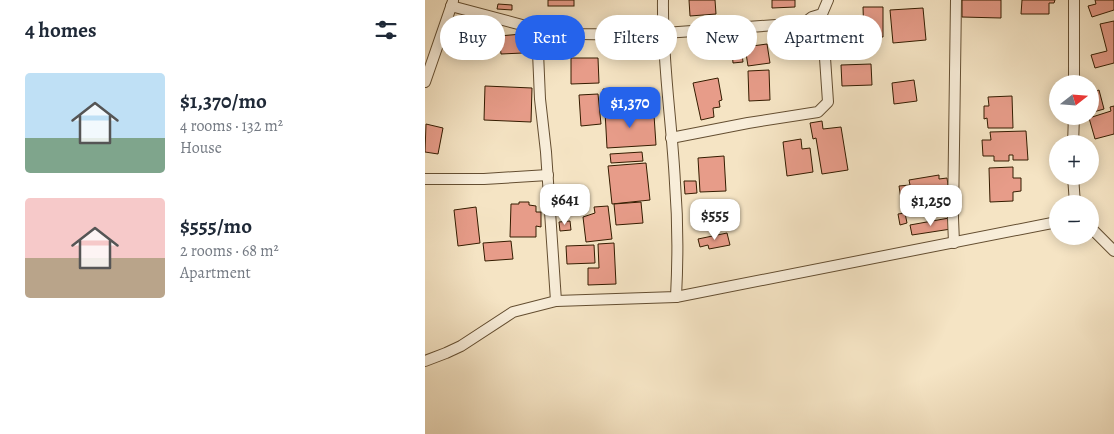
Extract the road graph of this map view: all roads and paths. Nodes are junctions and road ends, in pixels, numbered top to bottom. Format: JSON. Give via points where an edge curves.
{"nodes":[{"id":1,"x":663,"y":0,"type":"edge"},
{"id":2,"x":828,"y":0,"type":"edge"},
{"id":3,"x":956,"y":0,"type":"edge"},
{"id":4,"x":1074,"y":0,"type":"edge"},
{"id":5,"x":453,"y":3,"type":"edge"},
{"id":6,"x":822,"y":14,"type":"junction"},
{"id":7,"x":663,"y":15,"type":"edge"},
{"id":8,"x":515,"y":22,"type":"edge"},
{"id":9,"x":677,"y":32,"type":"edge"},
{"id":10,"x":538,"y":60,"type":"edge"},
{"id":11,"x":664,"y":60,"type":"edge"},
{"id":12,"x":1074,"y":75,"type":"edge"},
{"id":13,"x":425,"y":82,"type":"edge"},
{"id":14,"x":671,"y":138,"type":"junction"},
{"id":15,"x":548,"y":175,"type":"junction"},
{"id":16,"x":425,"y":179,"type":"edge"},
{"id":17,"x":1049,"y":224,"type":"edge"},
{"id":18,"x":1099,"y":236,"type":"edge"},
{"id":19,"x":954,"y":242,"type":"junction"},
{"id":20,"x":1114,"y":251,"type":"edge"},
{"id":21,"x":677,"y":297,"type":"junction"},
{"id":22,"x":556,"y":300,"type":"junction"},
{"id":23,"x":425,"y":360,"type":"edge"}],
"edges":[{"from":1,"to":7,"type":"street"},
{"from":2,"to":6,"type":"street"},
{"from":3,"to":19,"type":"street"},
{"from":4,"to":12,"type":"street"},
{"from":5,"to":8,"type":"street"},
{"from":5,"to":13,"type":"street"},
{"from":6,"to":9,"type":"street","via":[[804,23]]},
{"from":6,"to":14,"type":"street","via":[[828,102],[818,112]]},
{"from":10,"to":15,"type":"street"},
{"from":11,"to":14,"type":"street"},
{"from":14,"to":21,"type":"street","via":[[676,193]]},
{"from":15,"to":16,"type":"street"},
{"from":15,"to":22,"type":"street"},
{"from":17,"to":19,"type":"street"},
{"from":18,"to":20,"type":"street"},
{"from":19,"to":21,"type":"street"},
{"from":21,"to":22,"type":"street"},
{"from":22,"to":23,"type":"street","via":[[513,312],[447,354]]}]}
